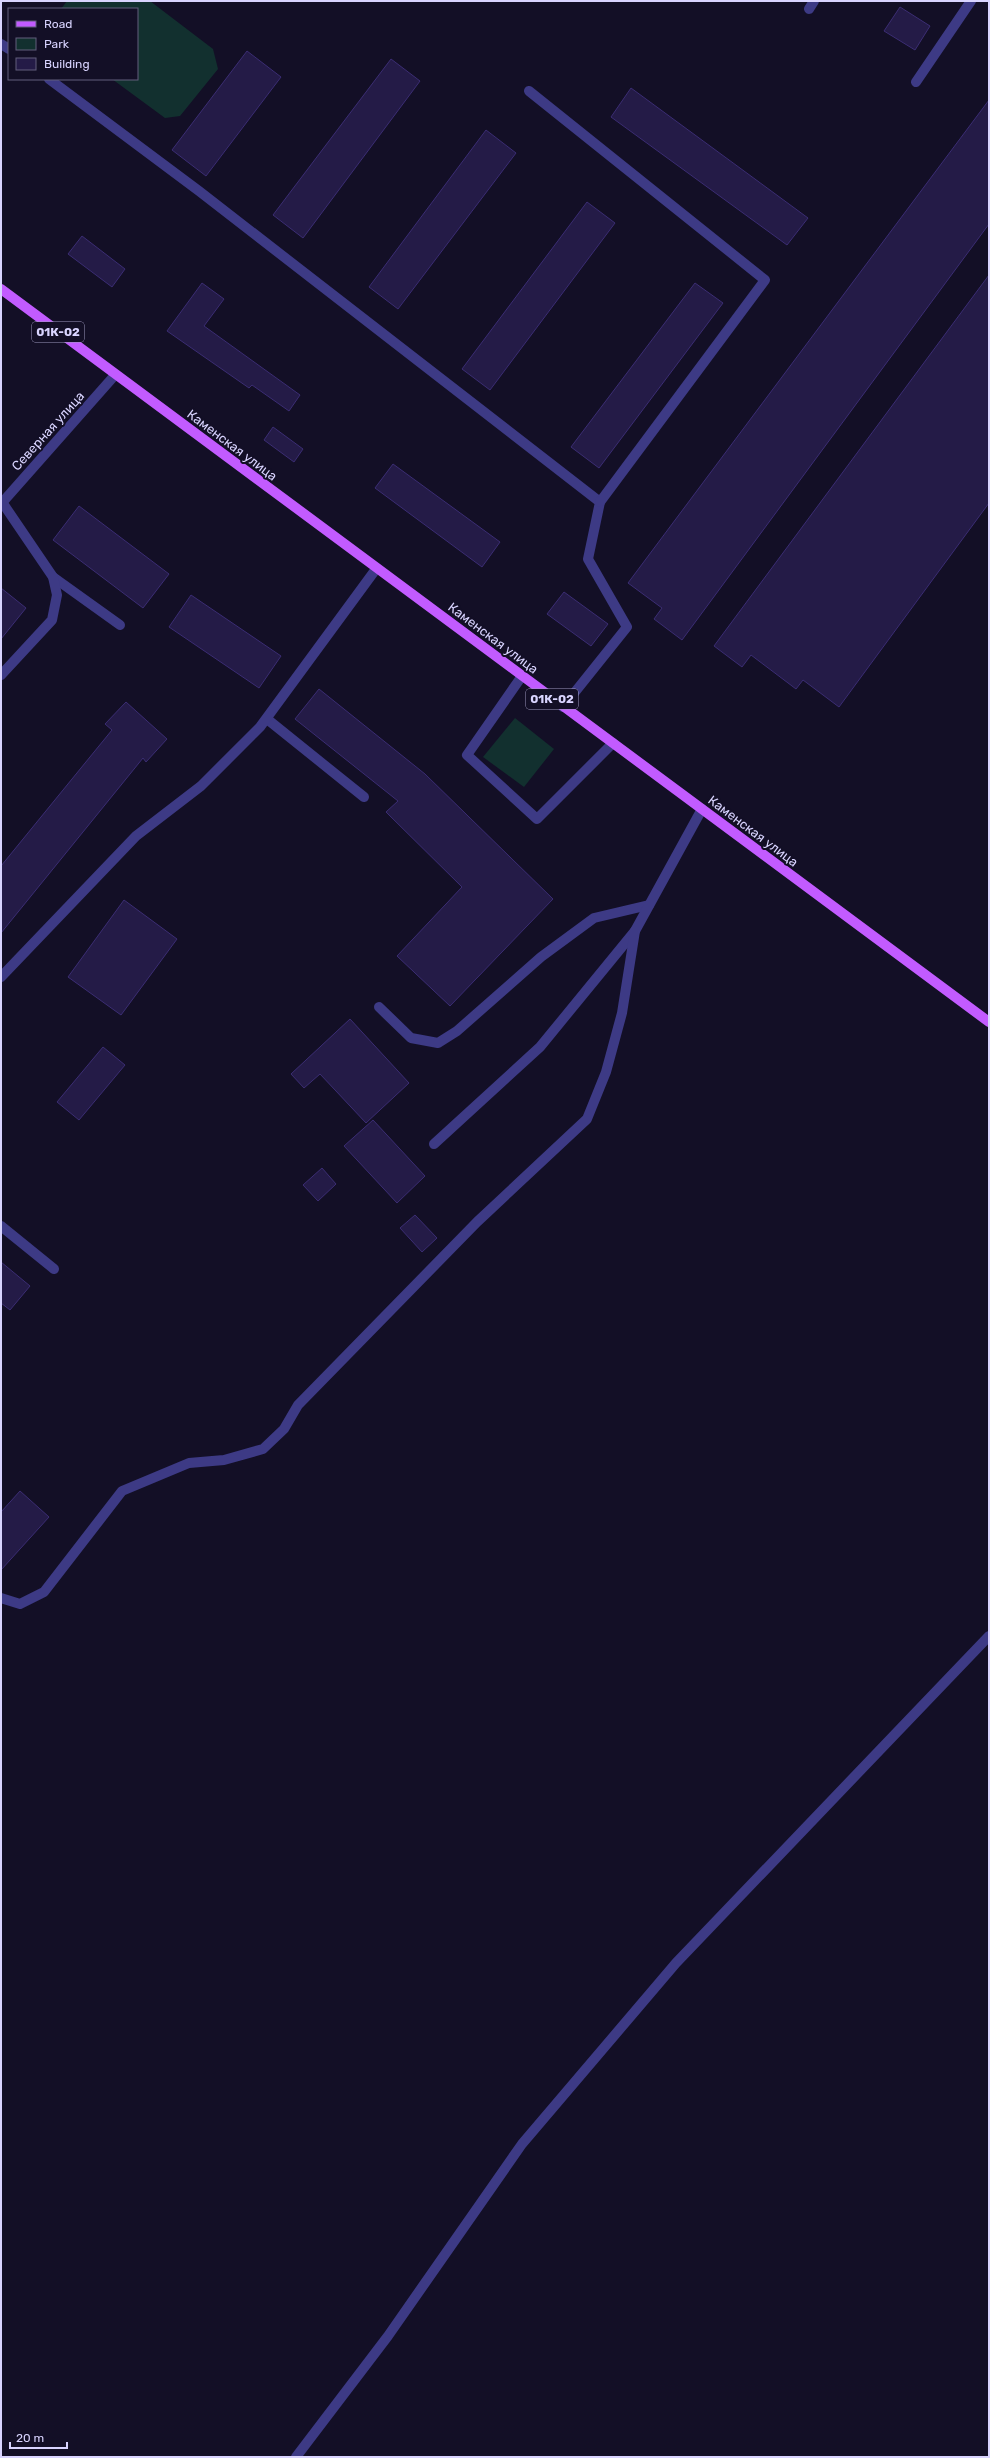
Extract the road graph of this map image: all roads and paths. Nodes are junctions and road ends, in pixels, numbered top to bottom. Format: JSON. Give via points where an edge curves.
{"nodes":[{"id":1,"x":971,"y":1,"type":"edge"},
{"id":2,"x":50,"y":80,"type":"edge"},
{"id":3,"x":916,"y":82,"type":"dead end"},
{"id":4,"x":529,"y":91,"type":"dead end"},
{"id":5,"x":1,"y":289,"type":"edge"},
{"id":6,"x":115,"y":375,"type":"junction"},
{"id":7,"x":600,"y":502,"type":"junction"},
{"id":8,"x":2,"y":503,"type":"edge"},
{"id":9,"x":376,"y":568,"type":"junction"},
{"id":10,"x":52,"y":577,"type":"junction"},
{"id":11,"x":120,"y":626,"type":"dead end"},
{"id":12,"x":1,"y":675,"type":"edge"},
{"id":13,"x":522,"y":676,"type":"junction"},
{"id":14,"x":563,"y":707,"type":"junction"},
{"id":15,"x":267,"y":719,"type":"junction"},
{"id":16,"x":613,"y":743,"type":"junction"},
{"id":17,"x":364,"y":797,"type":"dead end"},
{"id":18,"x":702,"y":809,"type":"junction"},
{"id":19,"x":649,"y":905,"type":"junction"},
{"id":20,"x":635,"y":931,"type":"junction"},
{"id":21,"x":1,"y":977,"type":"edge"},
{"id":22,"x":380,"y":1007,"type":"dead end"},
{"id":23,"x":989,"y":1022,"type":"edge"},
{"id":24,"x":434,"y":1144,"type":"dead end"},
{"id":25,"x":1,"y":1226,"type":"edge"},
{"id":26,"x":54,"y":1269,"type":"dead end"},
{"id":27,"x":1,"y":1598,"type":"edge"},
{"id":28,"x":989,"y":1636,"type":"edge"},
{"id":29,"x":296,"y":2457,"type":"edge"}],
"edges":[{"from":1,"to":3,"type":"street"},
{"from":2,"to":7,"type":"street"},
{"from":4,"to":7,"type":"street","via":[[765,280]]},
{"from":5,"to":6,"type":"main road","name":"Каменская улица","number":"01К-02"},
{"from":6,"to":8,"type":"street","name":"Северная улица"},
{"from":6,"to":9,"type":"main road","name":"Каменская улица","number":"01К-02"},
{"from":7,"to":14,"type":"street","via":[[588,559],[627,627]]},
{"from":8,"to":10,"type":"street"},
{"from":9,"to":13,"type":"main road","name":"Каменская улица","number":"01К-02"},
{"from":9,"to":15,"type":"street"},
{"from":10,"to":11,"type":"street"},
{"from":10,"to":12,"type":"street","via":[[57,595],[52,620]]},
{"from":13,"to":14,"type":"main road","name":"Каменская улица","number":"01К-02"},
{"from":13,"to":16,"type":"street","via":[[467,755],[537,819]]},
{"from":14,"to":16,"type":"main road","name":"Каменская улица","number":"01К-02"},
{"from":15,"to":17,"type":"street"},
{"from":15,"to":21,"type":"street","via":[[202,786],[136,836]]},
{"from":16,"to":18,"type":"main road","name":"Каменская улица","number":"01К-02"},
{"from":18,"to":19,"type":"street"},
{"from":18,"to":23,"type":"main road","name":"Каменская улица","number":"01К-02"},
{"from":19,"to":20,"type":"street"},
{"from":19,"to":22,"type":"street","via":[[594,918],[541,957],[457,1031],[438,1043],[411,1038]]},
{"from":20,"to":24,"type":"street","via":[[540,1047]]},
{"from":20,"to":27,"type":"street","via":[[622,1013],[606,1072],[587,1118],[477,1222],[298,1405],[284,1429],[264,1449],[224,1460],[189,1463],[122,1491],[44,1592],[20,1604]]},
{"from":25,"to":26,"type":"street"},
{"from":28,"to":29,"type":"street","via":[[676,1963],[527,2138],[388,2336]]}]}
